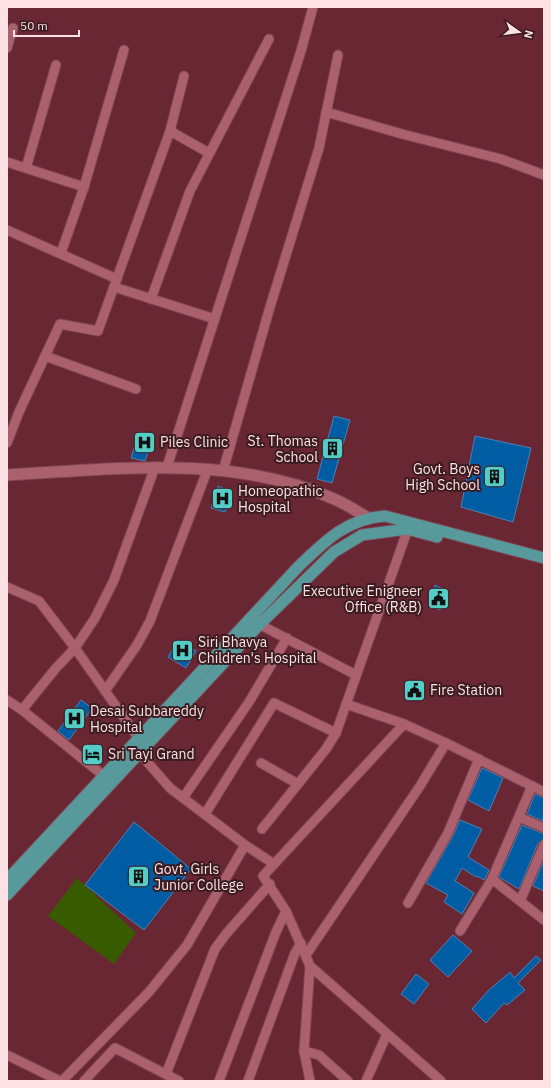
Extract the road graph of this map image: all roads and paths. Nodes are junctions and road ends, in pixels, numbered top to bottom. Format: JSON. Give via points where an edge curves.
{"nodes":[{"id":1,"x":313,"y":7,"type":"edge"},
{"id":2,"x":13,"y":28,"type":"dead end"},
{"id":3,"x":269,"y":39,"type":"dead end"},
{"id":4,"x":7,"y":48,"type":"edge"},
{"id":5,"x":124,"y":50,"type":"dead end"},
{"id":6,"x":338,"y":55,"type":"dead end"},
{"id":7,"x":56,"y":65,"type":"dead end"},
{"id":8,"x":184,"y":76,"type":"dead end"},
{"id":9,"x":326,"y":112,"type":"junction"},
{"id":10,"x":170,"y":131,"type":"junction"},
{"id":11,"x":209,"y":153,"type":"junction"},
{"id":12,"x":7,"y":162,"type":"edge"},
{"id":13,"x":26,"y":168,"type":"junction"},
{"id":14,"x":544,"y":175,"type":"edge"},
{"id":15,"x":84,"y":187,"type":"junction"},
{"id":16,"x":7,"y":230,"type":"edge"},
{"id":17,"x":61,"y":253,"type":"junction"},
{"id":18,"x":115,"y":283,"type":"junction"},
{"id":19,"x":151,"y":299,"type":"junction"},
{"id":20,"x":215,"y":319,"type":"junction"},
{"id":21,"x":44,"y":356,"type":"junction"},
{"id":22,"x":136,"y":389,"type":"dead end"},
{"id":23,"x":7,"y":444,"type":"edge"},
{"id":24,"x":155,"y":467,"type":"junction"},
{"id":25,"x":167,"y":467,"type":"junction"},
{"id":26,"x":207,"y":471,"type":"junction"},
{"id":27,"x":223,"y":471,"type":"junction"},
{"id":28,"x":7,"y":475,"type":"edge"},
{"id":29,"x":368,"y":518,"type":"junction"},
{"id":30,"x":409,"y":526,"type":"junction"},
{"id":31,"x":544,"y":558,"type":"edge"},
{"id":32,"x":544,"y":563,"type":"edge"},
{"id":33,"x":7,"y":587,"type":"edge"},
{"id":34,"x":255,"y":622,"type":"junction"},
{"id":35,"x":287,"y":638,"type":"junction"},
{"id":36,"x":75,"y":648,"type":"junction"},
{"id":37,"x":356,"y":675,"type":"junction"},
{"id":38,"x":105,"y":690,"type":"junction"},
{"id":39,"x":7,"y":700,"type":"edge"},
{"id":40,"x":346,"y":704,"type":"junction"},
{"id":41,"x":22,"y":710,"type":"junction"},
{"id":42,"x":404,"y":724,"type":"junction"},
{"id":43,"x":336,"y":733,"type":"junction"},
{"id":44,"x":446,"y":743,"type":"junction"},
{"id":45,"x":137,"y":746,"type":"junction"},
{"id":46,"x":479,"y":759,"type":"junction"},
{"id":47,"x":261,"y":763,"type":"dead end"},
{"id":48,"x":104,"y":776,"type":"junction"},
{"id":49,"x":298,"y":784,"type":"junction"},
{"id":50,"x":532,"y":786,"type":"junction"},
{"id":51,"x":544,"y":792,"type":"edge"},
{"id":52,"x":183,"y":798,"type":"junction"},
{"id":53,"x":205,"y":814,"type":"junction"},
{"id":54,"x":518,"y":817,"type":"junction"},
{"id":55,"x":544,"y":828,"type":"edge"},
{"id":56,"x":262,"y":829,"type":"dead end"},
{"id":57,"x":544,"y":844,"type":"edge"},
{"id":58,"x":245,"y":845,"type":"junction"},
{"id":59,"x":274,"y":864,"type":"junction"},
{"id":60,"x":492,"y":879,"type":"junction"},
{"id":61,"x":7,"y":880,"type":"edge"},
{"id":62,"x":270,"y":884,"type":"junction"},
{"id":63,"x":7,"y":895,"type":"edge"},
{"id":64,"x":520,"y":901,"type":"junction"},
{"id":65,"x":408,"y":903,"type":"dead end"},
{"id":66,"x":286,"y":911,"type":"junction"},
{"id":67,"x":544,"y":920,"type":"edge"},
{"id":68,"x":460,"y":931,"type":"dead end"},
{"id":69,"x":301,"y":943,"type":"junction"},
{"id":70,"x":306,"y":955,"type":"junction"},
{"id":71,"x":310,"y":966,"type":"junction"},
{"id":72,"x":387,"y":1034,"type":"junction"},
{"id":73,"x":304,"y":1051,"type":"junction"},
{"id":74,"x":7,"y":1055,"type":"edge"},
{"id":75,"x":166,"y":1074,"type":"junction"},
{"id":76,"x":61,"y":1081,"type":"edge"},
{"id":77,"x":84,"y":1081,"type":"edge"},
{"id":78,"x":179,"y":1081,"type":"edge"},
{"id":79,"x":220,"y":1081,"type":"edge"},
{"id":80,"x":248,"y":1081,"type":"edge"},
{"id":81,"x":310,"y":1081,"type":"edge"},
{"id":82,"x":348,"y":1081,"type":"edge"},
{"id":83,"x":366,"y":1081,"type":"edge"},
{"id":84,"x":441,"y":1081,"type":"edge"}],
"edges":[{"from":1,"to":20,"type":"street"},
{"from":2,"to":4,"type":"street"},
{"from":3,"to":11,"type":"street"},
{"from":5,"to":15,"type":"street"},
{"from":6,"to":9,"type":"street"},
{"from":7,"to":13,"type":"street"},
{"from":8,"to":10,"type":"street"},
{"from":9,"to":14,"type":"street","via":[[501,159]]},
{"from":9,"to":27,"type":"street","via":[[319,148]]},
{"from":10,"to":11,"type":"street"},
{"from":10,"to":18,"type":"street"},
{"from":11,"to":19,"type":"street","via":[[190,191]]},
{"from":12,"to":13,"type":"street"},
{"from":13,"to":15,"type":"street"},
{"from":15,"to":17,"type":"street"},
{"from":16,"to":17,"type":"street"},
{"from":17,"to":18,"type":"street"},
{"from":18,"to":19,"type":"street"},
{"from":18,"to":21,"type":"street","via":[[98,331],[60,324]]},
{"from":19,"to":20,"type":"street"},
{"from":20,"to":25,"type":"street"},
{"from":21,"to":22,"type":"street"},
{"from":21,"to":23,"type":"street"},
{"from":24,"to":25,"type":"street"},
{"from":24,"to":28,"type":"street"},
{"from":24,"to":36,"type":"street","via":[[114,580],[95,618]]},
{"from":25,"to":26,"type":"street"},
{"from":26,"to":27,"type":"street"},
{"from":26,"to":38,"type":"street","via":[[150,621],[137,645]]},
{"from":27,"to":29,"type":"street","via":[[282,481],[334,498]]},
{"from":29,"to":30,"type":"main road","via":[[385,516]]},
{"from":29,"to":34,"type":"main road","via":[[351,524],[328,539],[298,567]]},
{"from":30,"to":31,"type":"main road"},
{"from":30,"to":32,"type":"main road"},
{"from":30,"to":34,"type":"main road","via":[[362,535],[334,552]]},
{"from":30,"to":37,"type":"street"},
{"from":33,"to":36,"type":"street","via":[[39,602]]},
{"from":34,"to":35,"type":"street"},
{"from":34,"to":45,"type":"main road"},
{"from":35,"to":37,"type":"street"},
{"from":35,"to":52,"type":"street","via":[[249,702]]},
{"from":36,"to":38,"type":"street"},
{"from":36,"to":41,"type":"street"},
{"from":37,"to":40,"type":"street"},
{"from":38,"to":45,"type":"street"},
{"from":39,"to":41,"type":"street"},
{"from":40,"to":42,"type":"street"},
{"from":40,"to":43,"type":"street"},
{"from":41,"to":48,"type":"street"},
{"from":42,"to":44,"type":"street"},
{"from":42,"to":59,"type":"street"},
{"from":43,"to":49,"type":"street"},
{"from":43,"to":53,"type":"street","via":[[274,703]]},
{"from":44,"to":46,"type":"street"},
{"from":44,"to":70,"type":"street"},
{"from":45,"to":48,"type":"main road"},
{"from":45,"to":52,"type":"street","via":[[170,788]]},
{"from":45,"to":63,"type":"main road"},
{"from":46,"to":50,"type":"street"},
{"from":46,"to":65,"type":"street","via":[[448,833]]},
{"from":47,"to":49,"type":"street"},
{"from":48,"to":61,"type":"main road"},
{"from":49,"to":56,"type":"street"},
{"from":50,"to":51,"type":"street"},
{"from":50,"to":54,"type":"street"},
{"from":52,"to":53,"type":"street"},
{"from":53,"to":58,"type":"street"},
{"from":54,"to":55,"type":"street"},
{"from":54,"to":60,"type":"street"},
{"from":57,"to":64,"type":"street"},
{"from":58,"to":59,"type":"street"},
{"from":58,"to":76,"type":"street","via":[[187,945],[149,992]]},
{"from":59,"to":62,"type":"street","via":[[263,876]]},
{"from":60,"to":64,"type":"street"},
{"from":60,"to":68,"type":"street"},
{"from":62,"to":66,"type":"street"},
{"from":62,"to":75,"type":"street","via":[[216,949]]},
{"from":64,"to":67,"type":"street"},
{"from":66,"to":69,"type":"street"},
{"from":66,"to":79,"type":"street"},
{"from":69,"to":70,"type":"street"},
{"from":69,"to":80,"type":"street"},
{"from":70,"to":71,"type":"street"},
{"from":71,"to":72,"type":"street"},
{"from":71,"to":73,"type":"street"},
{"from":72,"to":83,"type":"street"},
{"from":72,"to":84,"type":"street"},
{"from":73,"to":81,"type":"street"},
{"from":73,"to":82,"type":"street","via":[[319,1055]]},
{"from":74,"to":76,"type":"street"},
{"from":75,"to":77,"type":"street","via":[[115,1048]]},
{"from":75,"to":78,"type":"street"}]}
